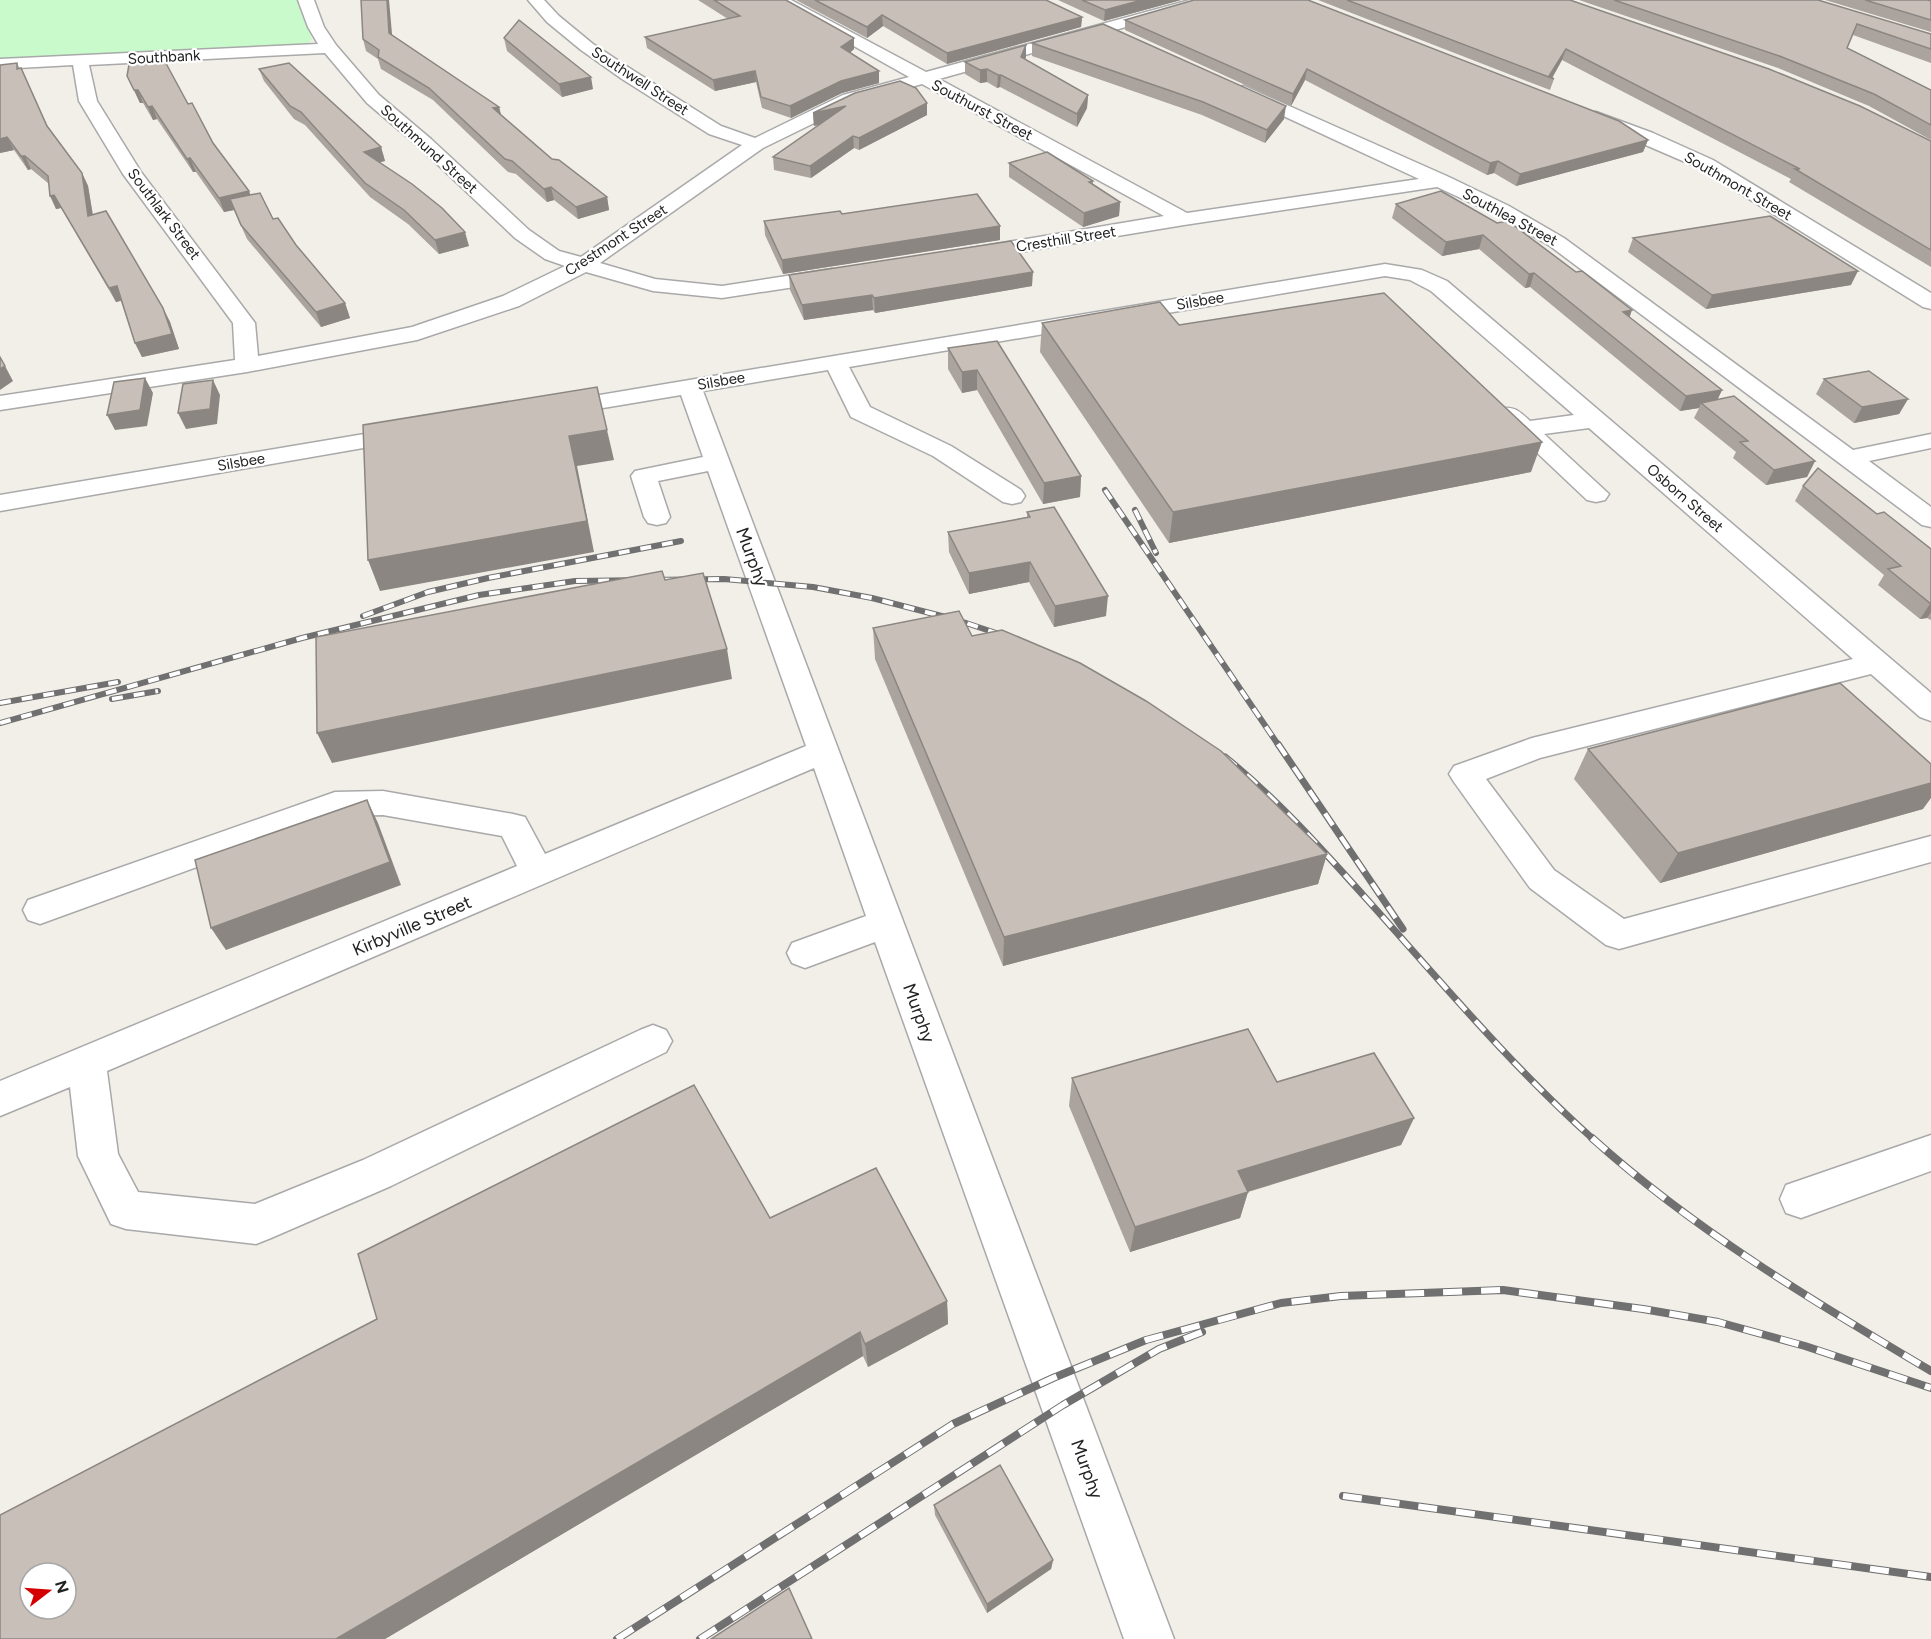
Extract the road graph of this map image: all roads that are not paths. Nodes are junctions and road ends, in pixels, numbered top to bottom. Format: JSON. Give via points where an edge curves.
{"nodes":[{"id":1,"x":306,"y":0,"type":"edge"},
{"id":2,"x":536,"y":0,"type":"edge"},
{"id":3,"x":780,"y":0,"type":"edge"},
{"id":4,"x":1207,"y":0,"type":"edge"},
{"id":5,"x":1071,"y":14,"type":"edge"},
{"id":6,"x":1103,"y":29,"type":"junction"},
{"id":7,"x":1133,"y":42,"type":"edge"},
{"id":8,"x":329,"y":48,"type":"junction"},
{"id":9,"x":80,"y":61,"type":"junction"},
{"id":10,"x":0,"y":64,"type":"edge"},
{"id":11,"x":922,"y":77,"type":"junction"},
{"id":12,"x":1226,"y":83,"type":"edge"},
{"id":13,"x":1580,"y":110,"type":"edge"},
{"id":14,"x":756,"y":144,"type":"junction"},
{"id":15,"x":1442,"y":181,"type":"junction"},
{"id":16,"x":1184,"y":219,"type":"junction"},
{"id":17,"x":947,"y":258,"type":"edge"},
{"id":18,"x":585,"y":264,"type":"junction"},
{"id":19,"x":852,"y":272,"type":"edge"},
{"id":20,"x":1320,"y":280,"type":"junction"},
{"id":21,"x":1439,"y":286,"type":"junction"},
{"id":22,"x":1239,"y":294,"type":"junction"},
{"id":23,"x":1394,"y":294,"type":"dead end"},
{"id":24,"x":1339,"y":299,"type":"edge"},
{"id":25,"x":1931,"y":302,"type":"edge"},
{"id":26,"x":1158,"y":308,"type":"junction"},
{"id":27,"x":1255,"y":313,"type":"edge"},
{"id":28,"x":1176,"y":328,"type":"edge"},
{"id":29,"x":835,"y":362,"type":"junction"},
{"id":30,"x":247,"y":365,"type":"junction"},
{"id":31,"x":690,"y":387,"type":"junction"},
{"id":32,"x":1490,"y":398,"type":"edge"},
{"id":33,"x":0,"y":403,"type":"edge"},
{"id":34,"x":529,"y":414,"type":"edge"},
{"id":35,"x":1595,"y":420,"type":"junction"},
{"id":36,"x":1525,"y":429,"type":"junction"},
{"id":37,"x":423,"y":431,"type":"edge"},
{"id":38,"x":1931,"y":441,"type":"edge"},
{"id":39,"x":1849,"y":458,"type":"junction"},
{"id":40,"x":718,"y":462,"type":"junction"},
{"id":41,"x":1596,"y":494,"type":"dead end"},
{"id":42,"x":1012,"y":496,"type":"dead end"},
{"id":43,"x":0,"y":503,"type":"edge"},
{"id":44,"x":657,"y":517,"type":"dead end"},
{"id":45,"x":1931,"y":519,"type":"edge"},
{"id":46,"x":1876,"y":663,"type":"junction"},
{"id":47,"x":1931,"y":710,"type":"edge"},
{"id":48,"x":823,"y":751,"type":"junction"},
{"id":49,"x":1931,"y":849,"type":"edge"},
{"id":50,"x":538,"y":873,"type":"junction"},
{"id":51,"x":40,"y":910,"type":"dead end"},
{"id":52,"x":886,"y":923,"type":"junction"},
{"id":53,"x":805,"y":953,"type":"dead end"},
{"id":54,"x":653,"y":1041,"type":"dead end"},
{"id":55,"x":87,"y":1063,"type":"junction"},
{"id":56,"x":0,"y":1099,"type":"edge"},
{"id":57,"x":1931,"y":1153,"type":"edge"},
{"id":58,"x":1801,"y":1200,"type":"dead end"},
{"id":59,"x":1149,"y":1639,"type":"edge"}],
"edges":[{"from":1,"to":8,"type":"street","name":"Southmund Street"},
{"from":2,"to":14,"type":"street","name":"Southwell Street","via":[[587,47],[628,75],[715,130]]},
{"from":3,"to":11,"type":"street","name":"Southurst Street"},
{"from":4,"to":6,"type":"street","name":"Crestmont Street"},
{"from":5,"to":6,"type":"street"},
{"from":6,"to":7,"type":"street"},
{"from":6,"to":11,"type":"street","name":"Crestmont Street"},
{"from":8,"to":9,"type":"street","name":"Southbank"},
{"from":8,"to":18,"type":"street","name":"Southmund Street","via":[[373,99],[522,234],[552,255]]},
{"from":9,"to":10,"type":"street","name":"Southbank"},
{"from":9,"to":30,"type":"street","name":"Southlark Street","via":[[88,101],[116,147],[244,323]]},
{"from":11,"to":14,"type":"street","name":"Crestmont Street","via":[[849,99]]},
{"from":11,"to":16,"type":"street","name":"Southurst Street"},
{"from":12,"to":15,"type":"street","name":"Southlea Street"},
{"from":13,"to":25,"type":"street","name":"Southmont Street","via":[[1706,164]]},
{"from":14,"to":18,"type":"street","name":"Crestmont Street"},
{"from":15,"to":16,"type":"street","name":"Cresthill Street"},
{"from":15,"to":39,"type":"street","name":"Southlea Street","via":[[1557,242]]},
{"from":16,"to":17,"type":"street","name":"Cresthill Street"},
{"from":18,"to":19,"type":"street","via":[[653,285],[722,292]]},
{"from":18,"to":30,"type":"street","name":"Crestmont Street","via":[[512,301],[417,333]]},
{"from":20,"to":21,"type":"street","name":"Silsbee","via":[[1385,270],[1415,274]]},
{"from":20,"to":22,"type":"street","name":"Silsbee"},
{"from":20,"to":24,"type":"street"},
{"from":21,"to":23,"type":"street"},
{"from":21,"to":35,"type":"street","name":"Osborn Street"},
{"from":22,"to":26,"type":"street","name":"Silsbee"},
{"from":22,"to":27,"type":"street"},
{"from":26,"to":28,"type":"street"},
{"from":26,"to":29,"type":"street","name":"Silsbee"},
{"from":29,"to":31,"type":"street","name":"Silsbee"},
{"from":29,"to":42,"type":"street","via":[[860,412],[942,451]]},
{"from":30,"to":33,"type":"street","name":"Crestmont Street"},
{"from":31,"to":34,"type":"street","name":"Silsbee"},
{"from":31,"to":40,"type":"street","name":"Murphy"},
{"from":32,"to":36,"type":"street"},
{"from":35,"to":36,"type":"street"},
{"from":35,"to":46,"type":"street","name":"Osborn Street"},
{"from":36,"to":41,"type":"street"},
{"from":37,"to":43,"type":"street","name":"Silsbee"},
{"from":38,"to":39,"type":"street"},
{"from":39,"to":45,"type":"street","name":"Southlea Street"},
{"from":40,"to":44,"type":"street","via":[[644,476]]},
{"from":40,"to":48,"type":"street","name":"Murphy"},
{"from":46,"to":47,"type":"street","name":"Osborn Street"},
{"from":46,"to":49,"type":"street","via":[[1532,749],[1465,774],[1542,879],[1619,935]]},
{"from":48,"to":50,"type":"street","name":"Kirbyville Street"},
{"from":48,"to":52,"type":"street","name":"Murphy"},
{"from":50,"to":51,"type":"street","via":[[513,826],[383,803],[335,804]]},
{"from":50,"to":55,"type":"street","name":"Kirbyville Street"},
{"from":52,"to":53,"type":"street"},
{"from":52,"to":59,"type":"street","name":"Murphy"},
{"from":54,"to":55,"type":"street","via":[[377,1173],[256,1224],[126,1210],[98,1156]]},
{"from":55,"to":56,"type":"street","name":"Kirbyville Street"},
{"from":57,"to":58,"type":"street"}]}
